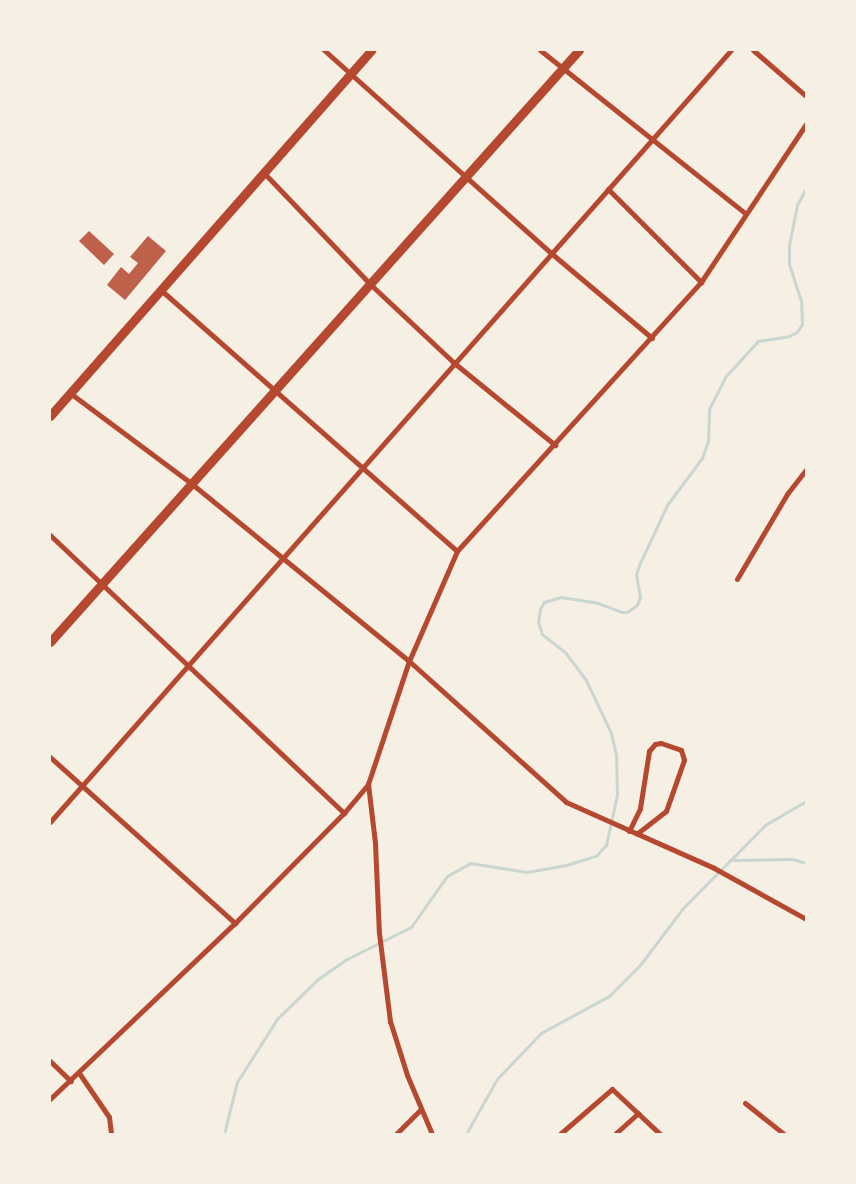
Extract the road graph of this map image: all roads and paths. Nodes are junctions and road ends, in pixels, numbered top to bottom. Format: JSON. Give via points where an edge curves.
{"nodes":[{"id":1,"x":324,"y":50,"type":"edge"},
{"id":2,"x":372,"y":50,"type":"edge"},
{"id":3,"x":540,"y":50,"type":"edge"},
{"id":4,"x":579,"y":50,"type":"edge"},
{"id":5,"x":731,"y":50,"type":"edge"},
{"id":6,"x":753,"y":50,"type":"edge"},
{"id":7,"x":563,"y":69,"type":"junction"},
{"id":8,"x":351,"y":75,"type":"junction"},
{"id":9,"x":806,"y":96,"type":"edge"},
{"id":10,"x":806,"y":124,"type":"edge"},
{"id":11,"x":651,"y":141,"type":"junction"},
{"id":12,"x":266,"y":175,"type":"junction"},
{"id":13,"x":466,"y":177,"type":"junction"},
{"id":14,"x":608,"y":189,"type":"junction"},
{"id":15,"x":745,"y":213,"type":"junction"},
{"id":16,"x":551,"y":254,"type":"junction"},
{"id":17,"x":701,"y":282,"type":"junction"},
{"id":18,"x":370,"y":284,"type":"junction"},
{"id":19,"x":162,"y":291,"type":"junction"},
{"id":20,"x":652,"y":338,"type":"junction"},
{"id":21,"x":453,"y":362,"type":"junction"},
{"id":22,"x":273,"y":390,"type":"junction"},
{"id":23,"x":70,"y":393,"type":"junction"},
{"id":24,"x":50,"y":416,"type":"edge"},
{"id":25,"x":555,"y":445,"type":"junction"},
{"id":26,"x":362,"y":467,"type":"junction"},
{"id":27,"x":806,"y":470,"type":"edge"},
{"id":28,"x":192,"y":484,"type":"junction"},
{"id":29,"x":50,"y":535,"type":"edge"},
{"id":30,"x":458,"y":551,"type":"junction"},
{"id":31,"x":283,"y":558,"type":"junction"},
{"id":32,"x":737,"y":580,"type":"dead end"},
{"id":33,"x":103,"y":584,"type":"junction"},
{"id":34,"x":50,"y":642,"type":"edge"},
{"id":35,"x":409,"y":661,"type":"junction"},
{"id":36,"x":187,"y":666,"type":"junction"},
{"id":37,"x":50,"y":757,"type":"edge"},
{"id":38,"x":368,"y":784,"type":"junction"},
{"id":39,"x":82,"y":786,"type":"junction"},
{"id":40,"x":344,"y":813,"type":"junction"},
{"id":41,"x":50,"y":822,"type":"edge"},
{"id":42,"x":629,"y":831,"type":"junction"},
{"id":43,"x":637,"y":834,"type":"junction"},
{"id":44,"x":806,"y":919,"type":"edge"},
{"id":45,"x":235,"y":923,"type":"junction"},
{"id":46,"x":50,"y":1061,"type":"edge"},
{"id":47,"x":79,"y":1072,"type":"junction"},
{"id":48,"x":71,"y":1081,"type":"junction"},
{"id":49,"x":50,"y":1099,"type":"edge"},
{"id":50,"x":745,"y":1103,"type":"dead end"},
{"id":51,"x":420,"y":1110,"type":"junction"},
{"id":52,"x":638,"y":1113,"type":"junction"},
{"id":53,"x":111,"y":1134,"type":"edge"},
{"id":54,"x":396,"y":1134,"type":"edge"},
{"id":55,"x":432,"y":1134,"type":"edge"},
{"id":56,"x":560,"y":1134,"type":"edge"},
{"id":57,"x":615,"y":1134,"type":"edge"},
{"id":58,"x":660,"y":1134,"type":"edge"},
{"id":59,"x":784,"y":1134,"type":"edge"}],
"edges":[{"from":1,"to":8,"type":"street"},
{"from":2,"to":8,"type":"main road"},
{"from":3,"to":7,"type":"street"},
{"from":4,"to":7,"type":"main road"},
{"from":5,"to":11,"type":"street"},
{"from":6,"to":9,"type":"street"},
{"from":7,"to":11,"type":"street"},
{"from":7,"to":13,"type":"main road"},
{"from":8,"to":12,"type":"main road"},
{"from":8,"to":13,"type":"street"},
{"from":10,"to":15,"type":"street"},
{"from":11,"to":14,"type":"street"},
{"from":11,"to":15,"type":"street"},
{"from":12,"to":18,"type":"street"},
{"from":12,"to":19,"type":"main road"},
{"from":13,"to":16,"type":"street"},
{"from":13,"to":18,"type":"main road"},
{"from":14,"to":16,"type":"street"},
{"from":14,"to":17,"type":"street"},
{"from":15,"to":17,"type":"street"},
{"from":16,"to":20,"type":"street"},
{"from":16,"to":21,"type":"street"},
{"from":17,"to":20,"type":"street"},
{"from":18,"to":21,"type":"street"},
{"from":18,"to":22,"type":"main road"},
{"from":19,"to":22,"type":"street"},
{"from":19,"to":23,"type":"main road"},
{"from":20,"to":25,"type":"street"},
{"from":21,"to":25,"type":"street"},
{"from":21,"to":26,"type":"street"},
{"from":22,"to":26,"type":"street"},
{"from":22,"to":28,"type":"main road"},
{"from":23,"to":24,"type":"main road"},
{"from":23,"to":28,"type":"street"},
{"from":25,"to":30,"type":"street"},
{"from":26,"to":30,"type":"street"},
{"from":26,"to":31,"type":"street"},
{"from":27,"to":32,"type":"street","via":[[787,494]]},
{"from":28,"to":31,"type":"street"},
{"from":28,"to":33,"type":"main road"},
{"from":29,"to":33,"type":"street"},
{"from":30,"to":35,"type":"street"},
{"from":31,"to":35,"type":"street"},
{"from":31,"to":36,"type":"street"},
{"from":33,"to":34,"type":"main road"},
{"from":33,"to":36,"type":"street"},
{"from":35,"to":38,"type":"street"},
{"from":35,"to":42,"type":"street","via":[[566,802]]},
{"from":36,"to":39,"type":"street"},
{"from":36,"to":40,"type":"street"},
{"from":37,"to":39,"type":"street"},
{"from":38,"to":40,"type":"street"},
{"from":38,"to":51,"type":"street","via":[[375,843],[379,933],[390,1021]]},
{"from":39,"to":41,"type":"street"},
{"from":39,"to":45,"type":"street"},
{"from":40,"to":45,"type":"street"},
{"from":42,"to":43,"type":"street"},
{"from":42,"to":43,"type":"street","via":[[640,808],[649,751],[661,743],[681,750],[684,760],[666,811]]},
{"from":43,"to":44,"type":"street","via":[[714,868]]},
{"from":45,"to":47,"type":"street"},
{"from":46,"to":48,"type":"street"},
{"from":47,"to":48,"type":"street"},
{"from":47,"to":53,"type":"street","via":[[109,1117]]},
{"from":48,"to":49,"type":"street"},
{"from":50,"to":59,"type":"street"},
{"from":51,"to":54,"type":"street"},
{"from":51,"to":55,"type":"street"},
{"from":52,"to":56,"type":"street","via":[[612,1089]]},
{"from":52,"to":57,"type":"street"},
{"from":52,"to":58,"type":"street"}]}
